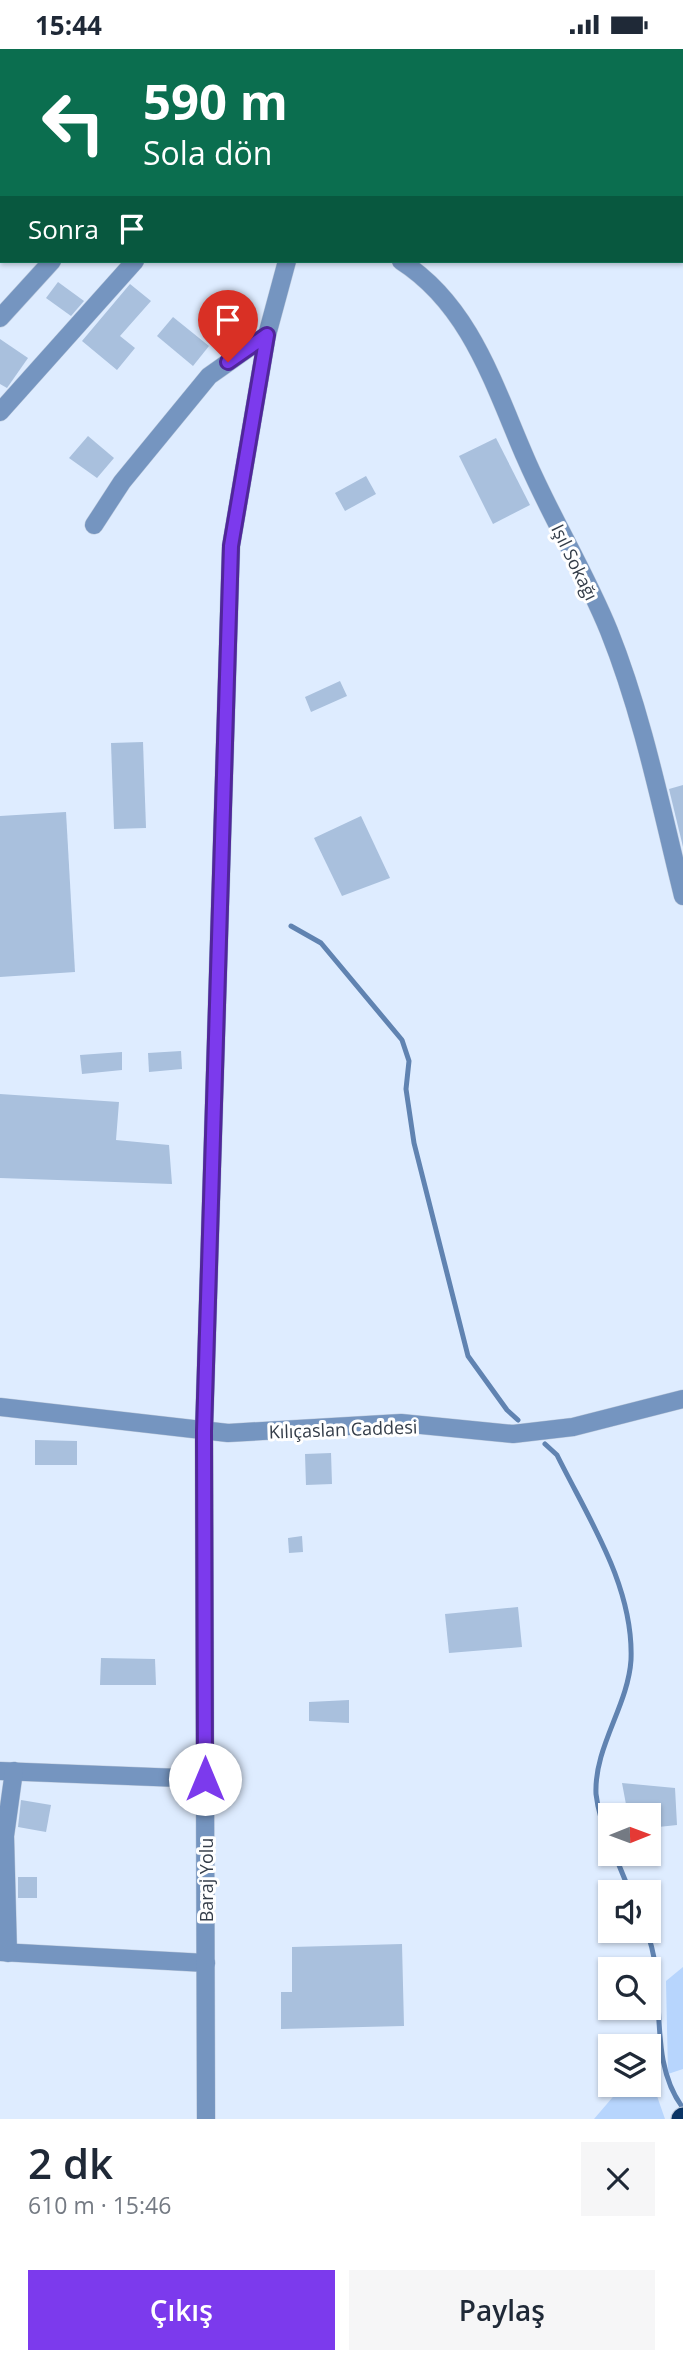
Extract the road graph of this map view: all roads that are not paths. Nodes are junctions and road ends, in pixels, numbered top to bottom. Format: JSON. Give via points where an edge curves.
{"nodes":[{"id":1,"x":49,"y":263,"type":"edge"},
{"id":2,"x":133,"y":263,"type":"edge"},
{"id":3,"x":286,"y":263,"type":"edge"},
{"id":4,"x":403,"y":263,"type":"edge"},
{"id":5,"x":0,"y":318,"type":"edge"},
{"id":6,"x":267,"y":335,"type":"junction"},
{"id":7,"x":0,"y":412,"type":"edge"},
{"id":8,"x":94,"y":526,"type":"dead end"},
{"id":9,"x":683,"y":896,"type":"edge"},
{"id":10,"x":683,"y":1399,"type":"edge"},
{"id":11,"x":0,"y":1407,"type":"edge"},
{"id":12,"x":204,"y":1431,"type":"junction"},
{"id":13,"x":7,"y":1771,"type":"edge"},
{"id":14,"x":205,"y":1779,"type":"junction"},
{"id":15,"x":4,"y":1953,"type":"edge"},
{"id":16,"x":206,"y":1963,"type":"junction"},
{"id":17,"x":206,"y":2119,"type":"edge"}],
"edges":[{"from":1,"to":5,"type":"street"},
{"from":2,"to":7,"type":"street"},
{"from":3,"to":6,"type":"street","name":"Baraj Yolu"},
{"from":4,"to":9,"type":"street","name":"Işıl Sokağı","via":[[452,304],[608,629],[634,702]]},
{"from":6,"to":8,"type":"street","via":[[209,376],[122,482]]},
{"from":6,"to":12,"type":"street","name":"Baraj Yolu","via":[[231,546]]},
{"from":10,"to":12,"type":"street","name":"Kılıçaslan Caddesi","via":[[573,1427],[513,1434],[401,1423]]},
{"from":11,"to":12,"type":"street","name":"Kılıçaslan Caddesi"},
{"from":12,"to":14,"type":"street","name":"Baraj Yolu"},
{"from":13,"to":14,"type":"street"},
{"from":13,"to":15,"type":"street"},
{"from":14,"to":16,"type":"street","name":"Baraj Yolu"},
{"from":15,"to":16,"type":"street"},
{"from":16,"to":17,"type":"street","name":"Baraj Yolu"}]}
